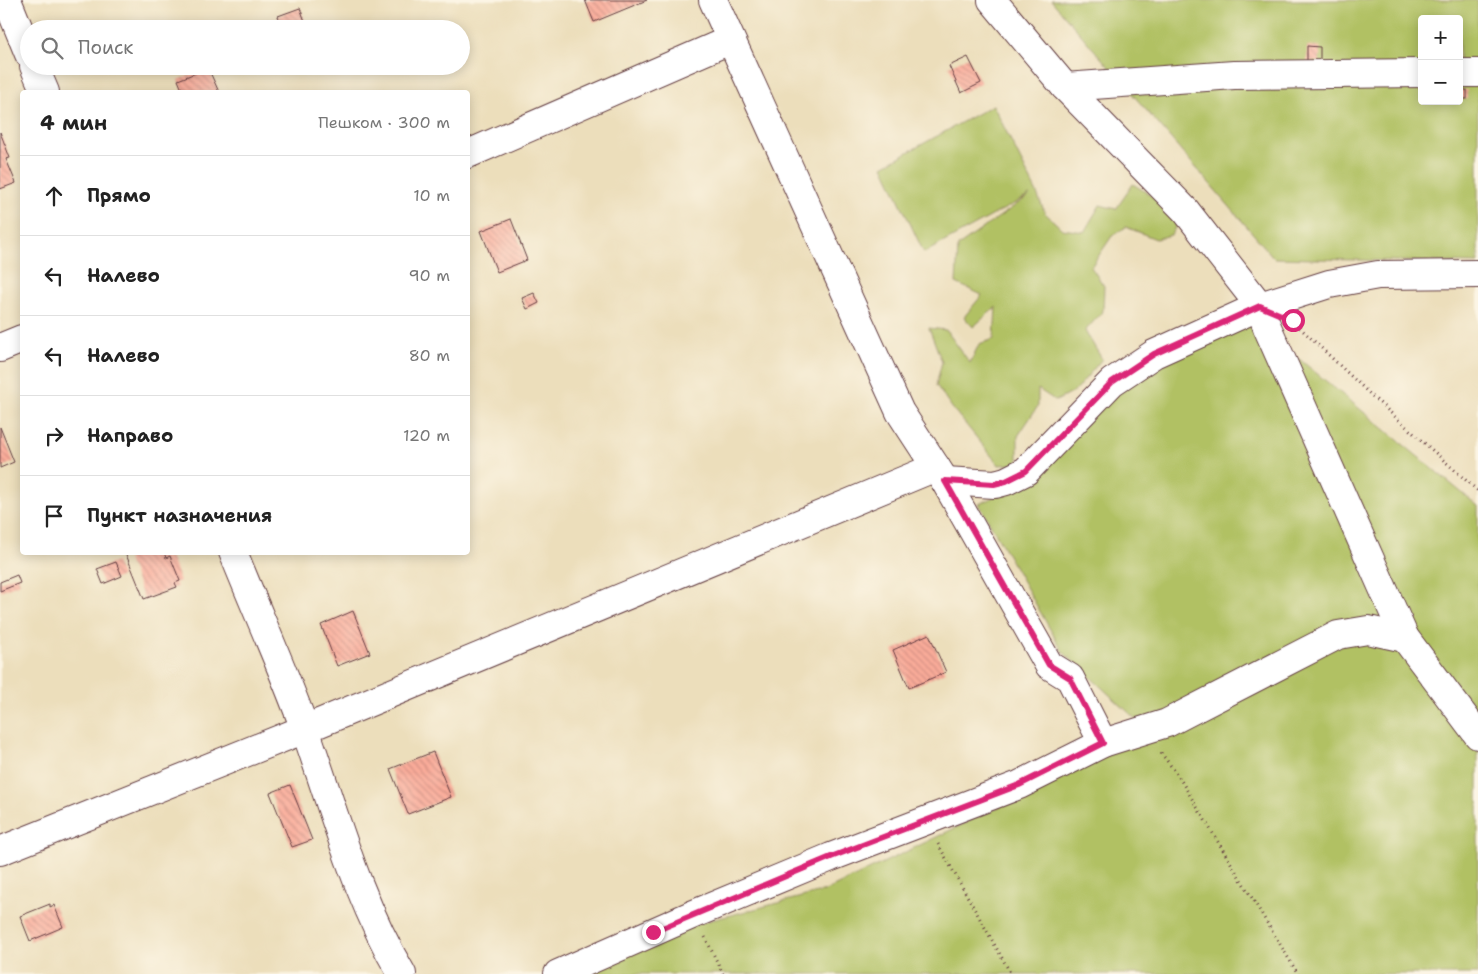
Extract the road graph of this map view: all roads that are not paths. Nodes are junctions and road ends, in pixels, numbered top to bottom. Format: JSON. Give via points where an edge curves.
{"nodes":[{"id":1,"x":7,"y":0,"type":"edge"},
{"id":2,"x":713,"y":0,"type":"edge"},
{"id":3,"x":992,"y":0,"type":"edge"},
{"id":4,"x":20,"y":32,"type":"edge"},
{"id":5,"x":730,"y":40,"type":"junction"},
{"id":6,"x":1418,"y":73,"type":"edge"},
{"id":7,"x":1463,"y":73,"type":"edge"},
{"id":8,"x":1478,"y":73,"type":"edge"},
{"id":9,"x":38,"y":75,"type":"edge"},
{"id":10,"x":1065,"y":87,"type":"junction"},
{"id":11,"x":44,"y":90,"type":"edge"},
{"id":12,"x":470,"y":153,"type":"edge"},
{"id":13,"x":1478,"y":274,"type":"edge"},
{"id":14,"x":1260,"y":306,"type":"junction"},
{"id":15,"x":20,"y":340,"type":"edge"},
{"id":16,"x":0,"y":348,"type":"edge"},
{"id":17,"x":940,"y":474,"type":"junction"},
{"id":18,"x":234,"y":555,"type":"edge"},
{"id":19,"x":1405,"y":638,"type":"junction"},
{"id":20,"x":305,"y":729,"type":"junction"},
{"id":21,"x":1478,"y":735,"type":"edge"},
{"id":22,"x":1103,"y":743,"type":"junction"},
{"id":23,"x":0,"y":851,"type":"edge"},
{"id":24,"x":402,"y":974,"type":"edge"},
{"id":25,"x":558,"y":974,"type":"edge"}],
"edges":[{"from":1,"to":4,"type":"lane"},
{"from":2,"to":5,"type":"lane"},
{"from":3,"to":10,"type":"lane"},
{"from":5,"to":12,"type":"lane"},
{"from":5,"to":17,"type":"lane","via":[[900,412]]},
{"from":6,"to":10,"type":"lane","via":[[1234,75]]},
{"from":7,"to":8,"type":"lane"},
{"from":9,"to":11,"type":"lane"},
{"from":10,"to":14,"type":"lane","via":[[1186,211]]},
{"from":13,"to":14,"type":"lane","via":[[1378,275],[1329,284]]},
{"from":14,"to":17,"type":"lane","via":[[1154,354],[1112,382],[1026,471],[994,484]]},
{"from":14,"to":19,"type":"lane"},
{"from":15,"to":16,"type":"lane"},
{"from":17,"to":20,"type":"lane"},
{"from":17,"to":22,"type":"lane","via":[[1049,665],[1070,678]]},
{"from":18,"to":20,"type":"lane"},
{"from":19,"to":21,"type":"lane"},
{"from":19,"to":22,"type":"lane","via":[[1368,630],[1338,636],[1167,723]]},
{"from":20,"to":23,"type":"lane"},
{"from":20,"to":24,"type":"lane","via":[[358,884]]},
{"from":22,"to":25,"type":"lane","via":[[1019,785],[831,857]]}]}
